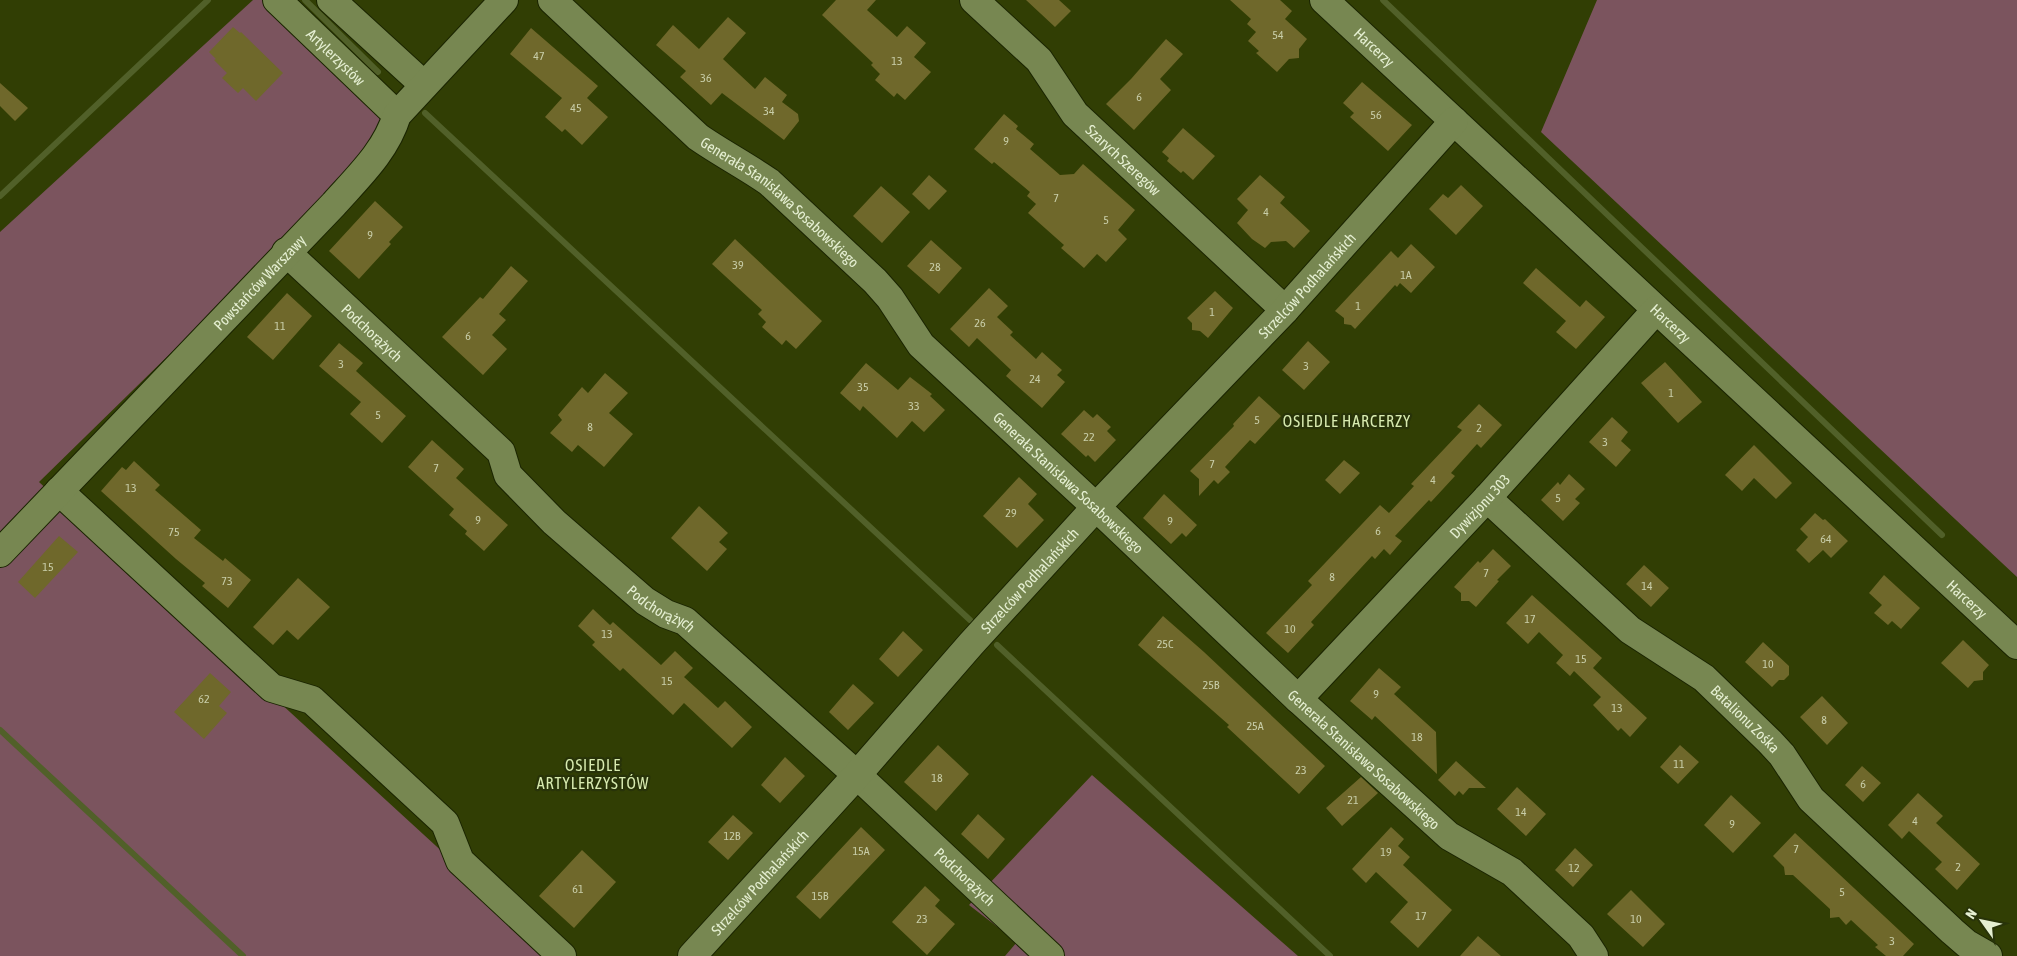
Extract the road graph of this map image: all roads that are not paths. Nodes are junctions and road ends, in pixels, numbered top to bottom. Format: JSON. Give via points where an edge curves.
{"nodes":[{"id":1,"x":277,"y":0,"type":"edge"},
{"id":2,"x":332,"y":0,"type":"edge"},
{"id":3,"x":504,"y":0,"type":"edge"},
{"id":4,"x":552,"y":0,"type":"edge"},
{"id":5,"x":974,"y":0,"type":"edge"},
{"id":6,"x":1324,"y":0,"type":"edge"},
{"id":7,"x":424,"y":85,"type":"junction"},
{"id":8,"x":397,"y":115,"type":"junction"},
{"id":9,"x":1454,"y":121,"type":"junction"},
{"id":10,"x":286,"y":252,"type":"junction"},
{"id":11,"x":1285,"y":310,"type":"junction"},
{"id":12,"x":1656,"y":310,"type":"junction"},
{"id":13,"x":60,"y":491,"type":"junction"},
{"id":14,"x":1487,"y":498,"type":"junction"},
{"id":15,"x":1096,"y":507,"type":"junction"},
{"id":16,"x":0,"y":553,"type":"edge"},
{"id":17,"x":2017,"y":646,"type":"edge"},
{"id":18,"x":1298,"y":699,"type":"junction"},
{"id":19,"x":857,"y":775,"type":"junction"},
{"id":20,"x":562,"y":956,"type":"edge"},
{"id":21,"x":692,"y":956,"type":"edge"},
{"id":22,"x":1050,"y":956,"type":"edge"},
{"id":23,"x":1594,"y":956,"type":"edge"},
{"id":24,"x":1988,"y":956,"type":"edge"}],
"edges":[{"from":1,"to":8,"type":"street","name":"Artylerzystów"},
{"from":2,"to":7,"type":"street"},
{"from":3,"to":7,"type":"street","name":"Powstańców Warszawy"},
{"from":4,"to":15,"type":"street","name":"Generała Stanisława Sosabowskiego","via":[[698,137],[769,182],[875,281],[921,345]]},
{"from":5,"to":11,"type":"street","name":"Szarych Szeregów","via":[[1039,60],[1075,114]]},
{"from":6,"to":9,"type":"street","name":"Harcerzy"},
{"from":7,"to":8,"type":"street","name":"Powstańców Warszawy"},
{"from":8,"to":10,"type":"street","name":"Powstańców Warszawy","via":[[393,129],[377,156]]},
{"from":9,"to":11,"type":"street","name":"Strzelców Podhalańskich"},
{"from":9,"to":12,"type":"street","name":"Harcerzy"},
{"from":10,"to":13,"type":"street","name":"Powstańców Warszawy"},
{"from":10,"to":19,"type":"street","name":"Podchorążych","via":[[501,452],[508,475],[572,539],[645,601],[685,621]]},
{"from":11,"to":15,"type":"street","name":"Strzelców Podhalańskich"},
{"from":12,"to":14,"type":"street","name":"Dywizjonu 303"},
{"from":12,"to":17,"type":"street","name":"Harcerzy"},
{"from":13,"to":16,"type":"street","name":"Powstańców Warszawy"},
{"from":13,"to":20,"type":"street","via":[[272,688],[312,700],[446,824],[460,861]]},
{"from":14,"to":18,"type":"street","name":"Dywizjonu 303"},
{"from":14,"to":24,"type":"street","name":"Batalionu Zośka","via":[[1630,630],[1704,678],[1782,755],[1811,799],[1952,931]]},
{"from":15,"to":18,"type":"street","name":"Generała Stanisława Sosabowskiego"},
{"from":15,"to":19,"type":"street","name":"Strzelców Podhalańskich"},
{"from":18,"to":23,"type":"street","name":"Generała Stanisława Sosabowskiego","via":[[1449,836],[1512,872],[1581,936]]},
{"from":19,"to":21,"type":"street","name":"Strzelców Podhalańskich"},
{"from":19,"to":22,"type":"street","name":"Podchorążych"}]}
